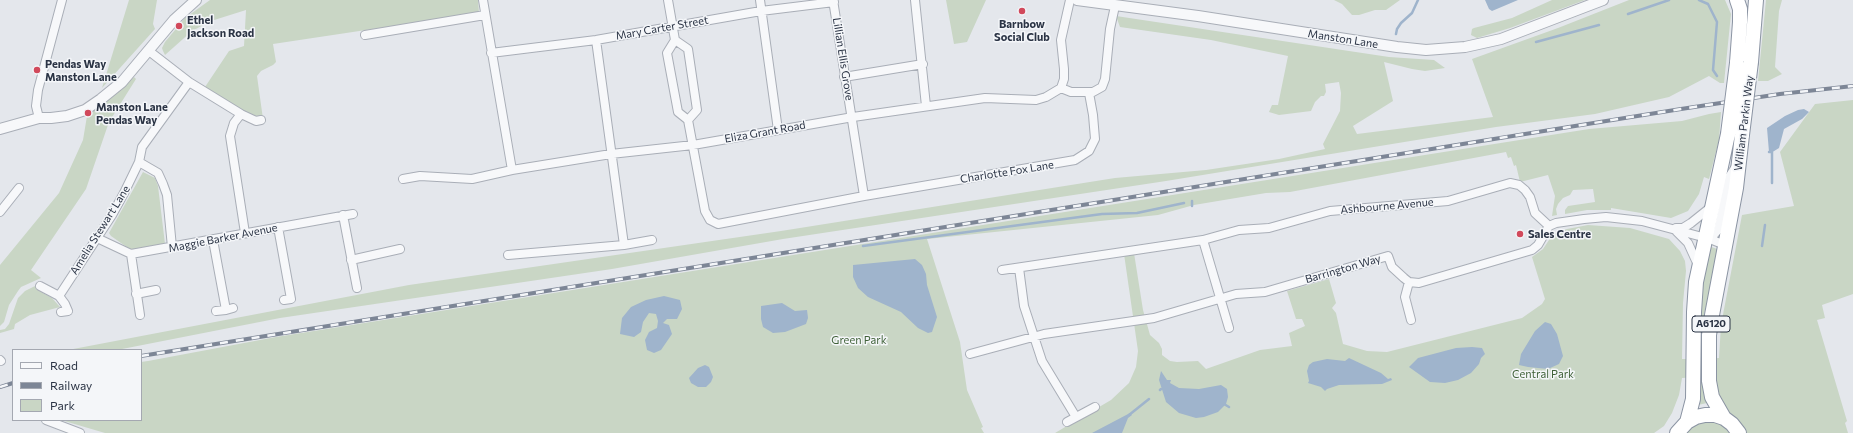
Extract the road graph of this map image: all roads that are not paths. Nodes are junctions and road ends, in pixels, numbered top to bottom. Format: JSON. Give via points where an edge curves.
{"nodes":[{"id":1,"x":62,"y":0,"type":"edge"},
{"id":2,"x":196,"y":0,"type":"edge"},
{"id":3,"x":483,"y":0,"type":"edge"},
{"id":4,"x":668,"y":0,"type":"edge"},
{"id":5,"x":760,"y":0,"type":"edge"},
{"id":6,"x":915,"y":0,"type":"edge"},
{"id":7,"x":1070,"y":0,"type":"edge"},
{"id":8,"x":1078,"y":0,"type":"edge"},
{"id":9,"x":1603,"y":0,"type":"edge"},
{"id":10,"x":1737,"y":0,"type":"edge"},
{"id":11,"x":1756,"y":0,"type":"edge"},
{"id":12,"x":834,"y":1,"type":"edge"},
{"id":13,"x":1114,"y":6,"type":"junction"},
{"id":14,"x":761,"y":11,"type":"junction"},
{"id":15,"x":485,"y":15,"type":"junction"},
{"id":16,"x":673,"y":27,"type":"junction"},
{"id":17,"x":365,"y":35,"type":"dead end"},
{"id":18,"x":596,"y":40,"type":"junction"},
{"id":19,"x":675,"y":40,"type":"junction"},
{"id":20,"x":149,"y":51,"type":"junction"},
{"id":21,"x":491,"y":53,"type":"junction"},
{"id":22,"x":1744,"y":62,"type":"junction"},
{"id":23,"x":923,"y":64,"type":"junction"},
{"id":24,"x":844,"y":77,"type":"junction"},
{"id":25,"x":189,"y":82,"type":"junction"},
{"id":26,"x":1061,"y":88,"type":"junction"},
{"id":27,"x":1088,"y":93,"type":"junction"},
{"id":28,"x":926,"y":106,"type":"junction"},
{"id":29,"x":240,"y":114,"type":"junction"},
{"id":30,"x":853,"y":117,"type":"junction"},
{"id":31,"x":39,"y":118,"type":"junction"},
{"id":32,"x":260,"y":120,"type":"dead end"},
{"id":33,"x":688,"y":120,"type":"junction"},
{"id":34,"x":0,"y":129,"type":"edge"},
{"id":35,"x":778,"y":130,"type":"junction"},
{"id":36,"x":692,"y":145,"type":"junction"},
{"id":37,"x":610,"y":154,"type":"junction"},
{"id":38,"x":139,"y":162,"type":"junction"},
{"id":39,"x":1740,"y":162,"type":"junction"},
{"id":40,"x":512,"y":170,"type":"junction"},
{"id":41,"x":403,"y":179,"type":"dead end"},
{"id":42,"x":19,"y":188,"type":"dead end"},
{"id":43,"x":864,"y":196,"type":"junction"},
{"id":44,"x":1713,"y":205,"type":"junction"},
{"id":45,"x":0,"y":212,"type":"edge"},
{"id":46,"x":353,"y":214,"type":"dead end"},
{"id":47,"x":343,"y":215,"type":"junction"},
{"id":48,"x":1549,"y":226,"type":"junction"},
{"id":49,"x":278,"y":228,"type":"junction"},
{"id":50,"x":1673,"y":229,"type":"junction"},
{"id":51,"x":245,"y":233,"type":"junction"},
{"id":52,"x":96,"y":238,"type":"junction"},
{"id":53,"x":1708,"y":239,"type":"junction"},
{"id":54,"x":213,"y":240,"type":"junction"},
{"id":55,"x":652,"y":240,"type":"dead end"},
{"id":56,"x":1203,"y":240,"type":"junction"},
{"id":57,"x":624,"y":245,"type":"junction"},
{"id":58,"x":1726,"y":245,"type":"junction"},
{"id":59,"x":172,"y":247,"type":"junction"},
{"id":60,"x":400,"y":249,"type":"dead end"},
{"id":61,"x":131,"y":254,"type":"junction"},
{"id":62,"x":508,"y":256,"type":"dead end"},
{"id":63,"x":351,"y":260,"type":"junction"},
{"id":64,"x":1019,"y":268,"type":"junction"},
{"id":65,"x":1002,"y":270,"type":"dead end"},
{"id":66,"x":1699,"y":270,"type":"junction"},
{"id":67,"x":1409,"y":282,"type":"junction"},
{"id":68,"x":40,"y":286,"type":"dead end"},
{"id":69,"x":357,"y":288,"type":"dead end"},
{"id":70,"x":156,"y":290,"type":"dead end"},
{"id":71,"x":136,"y":294,"type":"junction"},
{"id":72,"x":59,"y":296,"type":"junction"},
{"id":73,"x":1220,"y":298,"type":"junction"},
{"id":74,"x":291,"y":299,"type":"dead end"},
{"id":75,"x":216,"y":311,"type":"dead end"},
{"id":76,"x":62,"y":312,"type":"dead end"},
{"id":77,"x":140,"y":315,"type":"dead end"},
{"id":78,"x":1411,"y":320,"type":"dead end"},
{"id":79,"x":1229,"y":328,"type":"dead end"},
{"id":80,"x":1034,"y":338,"type":"junction"},
{"id":81,"x":970,"y":354,"type":"dead end"},
{"id":82,"x":1095,"y":407,"type":"dead end"},
{"id":83,"x":1076,"y":418,"type":"junction"},
{"id":84,"x":1724,"y":418,"type":"junction"},
{"id":85,"x":49,"y":421,"type":"edge"},
{"id":86,"x":1067,"y":422,"type":"dead end"},
{"id":87,"x":1687,"y":422,"type":"junction"},
{"id":88,"x":80,"y":433,"type":"edge"},
{"id":89,"x":1677,"y":433,"type":"edge"},
{"id":90,"x":1739,"y":433,"type":"edge"}],
"edges":[{"from":1,"to":31,"type":"street","via":[[38,90],[36,106]]},
{"from":2,"to":20,"type":"street","via":[[174,20]]},
{"from":3,"to":15,"type":"street"},
{"from":4,"to":16,"type":"street"},
{"from":5,"to":14,"type":"street"},
{"from":6,"to":23,"type":"street"},
{"from":7,"to":26,"type":"street","via":[[1061,48],[1064,69]]},
{"from":8,"to":13,"type":"street","name":"Manston Lane"},
{"from":9,"to":13,"type":"street","name":"Manston Lane","via":[[1501,39],[1465,48],[1437,50],[1398,47],[1192,15]]},
{"from":10,"to":22,"type":"highway","name":"William Parkin Way","number":"A6120"},
{"from":11,"to":22,"type":"highway","name":"William Parkin Way","number":"A6120"},
{"from":12,"to":14,"type":"street","name":"Mary Carter Street"},
{"from":12,"to":24,"type":"street","name":"Lillian Ellis Grove"},
{"from":13,"to":27,"type":"street","via":[[1104,84],[1098,90]]},
{"from":14,"to":16,"type":"street","name":"Mary Carter Street"},
{"from":14,"to":35,"type":"street"},
{"from":15,"to":17,"type":"street"},
{"from":15,"to":21,"type":"street"},
{"from":16,"to":18,"type":"street","name":"Mary Carter Street"},
{"from":16,"to":19,"type":"street"},
{"from":18,"to":21,"type":"street","name":"Mary Carter Street"},
{"from":18,"to":37,"type":"street"},
{"from":19,"to":33,"type":"street","via":[[667,53],[678,112]]},
{"from":19,"to":33,"type":"street","via":[[688,49],[697,110]]},
{"from":20,"to":25,"type":"street"},
{"from":20,"to":31,"type":"street","via":[[122,82],[84,110],[57,118]]},
{"from":21,"to":40,"type":"street"},
{"from":22,"to":39,"type":"highway","name":"William Parkin Way","number":"A6120","bridge":true},
{"from":22,"to":44,"type":"highway","name":"William Parkin Way","number":"A6120","bridge":true},
{"from":23,"to":24,"type":"street"},
{"from":23,"to":28,"type":"street"},
{"from":24,"to":30,"type":"street","name":"Lillian Ellis Grove"},
{"from":25,"to":29,"type":"street"},
{"from":25,"to":38,"type":"street","name":"Amelia Stewart Lane","via":[[142,147]]},
{"from":26,"to":27,"type":"street","via":[[1071,92]]},
{"from":26,"to":28,"type":"street","name":"Eliza Grant Road","via":[[1036,100],[985,98]]},
{"from":27,"to":43,"type":"street","name":"Charlotte Fox Lane","via":[[1095,139],[1089,151],[1075,160]]},
{"from":28,"to":30,"type":"street","name":"Eliza Grant Road"},
{"from":29,"to":32,"type":"street"},
{"from":29,"to":51,"type":"street","via":[[230,136]]},
{"from":30,"to":35,"type":"street","name":"Eliza Grant Road"},
{"from":30,"to":43,"type":"street"},
{"from":31,"to":34,"type":"street"},
{"from":33,"to":36,"type":"street"},
{"from":35,"to":36,"type":"street","name":"Eliza Grant Road"},
{"from":36,"to":37,"type":"street","name":"Eliza Grant Road"},
{"from":36,"to":43,"type":"street","name":"Charlotte Fox Lane","via":[[705,211],[710,220],[718,224]]},
{"from":37,"to":40,"type":"street","name":"Eliza Grant Road"},
{"from":37,"to":57,"type":"street"},
{"from":38,"to":52,"type":"street","name":"Amelia Stewart Lane","via":[[124,193]]},
{"from":38,"to":59,"type":"street","via":[[158,173],[164,184]]},
{"from":39,"to":53,"type":"street","via":[[1729,177],[1718,230]]},
{"from":39,"to":58,"type":"highway","name":"William Parkin Way","number":"A6120"},
{"from":40,"to":41,"type":"street","name":"Eliza Grant Road","via":[[472,179],[420,176]]},
{"from":42,"to":45,"type":"street"},
{"from":44,"to":50,"type":"street","via":[[1692,223],[1683,228]]},
{"from":44,"to":53,"type":"highway","name":"William Parkin Way","number":"A6120"},
{"from":46,"to":47,"type":"street","name":"Maggie Barker Avenue"},
{"from":47,"to":49,"type":"street","name":"Maggie Barker Avenue"},
{"from":47,"to":63,"type":"street"},
{"from":48,"to":50,"type":"street","via":[[1606,217],[1642,221]]},
{"from":48,"to":56,"type":"street","name":"Ashbourne Avenue","via":[[1535,213],[1525,190],[1510,183],[1448,201],[1330,211],[1269,228],[1239,230]]},
{"from":48,"to":67,"type":"street","via":[[1538,245],[1532,250],[1419,284]]},
{"from":49,"to":51,"type":"street","name":"Maggie Barker Avenue"},
{"from":49,"to":74,"type":"street"},
{"from":50,"to":53,"type":"street"},
{"from":50,"to":66,"type":"street","via":[[1688,243],[1698,262]]},
{"from":51,"to":54,"type":"street","name":"Maggie Barker Avenue"},
{"from":52,"to":61,"type":"street"},
{"from":52,"to":72,"type":"street","name":"Amelia Stewart Lane"},
{"from":53,"to":58,"type":"street"},
{"from":53,"to":66,"type":"highway","name":"William Parkin Way","number":"A6120"},
{"from":54,"to":59,"type":"street","name":"Maggie Barker Avenue"},
{"from":54,"to":75,"type":"street","via":[[229,309]]},
{"from":55,"to":57,"type":"street"},
{"from":56,"to":64,"type":"street","name":"Ashbourne Avenue"},
{"from":56,"to":73,"type":"street"},
{"from":57,"to":62,"type":"street"},
{"from":58,"to":84,"type":"highway","name":"William Parkin Way","number":"A6120","via":[[1712,315],[1709,354],[1712,397]]},
{"from":59,"to":61,"type":"street","name":"Maggie Barker Avenue"},
{"from":60,"to":63,"type":"street"},
{"from":61,"to":71,"type":"street"},
{"from":63,"to":69,"type":"street"},
{"from":64,"to":65,"type":"street","name":"Ashbourne Avenue"},
{"from":64,"to":80,"type":"street","via":[[1024,306]]},
{"from":66,"to":87,"type":"highway","name":"William Parkin Way","number":"A6120","via":[[1694,312],[1693,399]]},
{"from":67,"to":73,"type":"street","name":"Barrington Way","via":[[1392,267],[1388,256],[1265,292],[1246,292]]},
{"from":67,"to":78,"type":"street","via":[[1405,297]]},
{"from":68,"to":72,"type":"street"},
{"from":70,"to":71,"type":"street"},
{"from":71,"to":77,"type":"street"},
{"from":72,"to":76,"type":"street","via":[[68,311]]},
{"from":73,"to":79,"type":"street"},
{"from":73,"to":80,"type":"street","name":"Barrington Way","via":[[1154,318],[1044,334]]},
{"from":80,"to":81,"type":"street","name":"Barrington Way"},
{"from":80,"to":83,"type":"street","via":[[1042,361]]},
{"from":82,"to":83,"type":"street"},
{"from":83,"to":86,"type":"street"},
{"from":84,"to":87,"type":"highway","via":[[1705,415]]},
{"from":84,"to":90,"type":"highway","name":"William Parkin Way"},
{"from":85,"to":88,"type":"street"},
{"from":87,"to":89,"type":"highway"}]}
